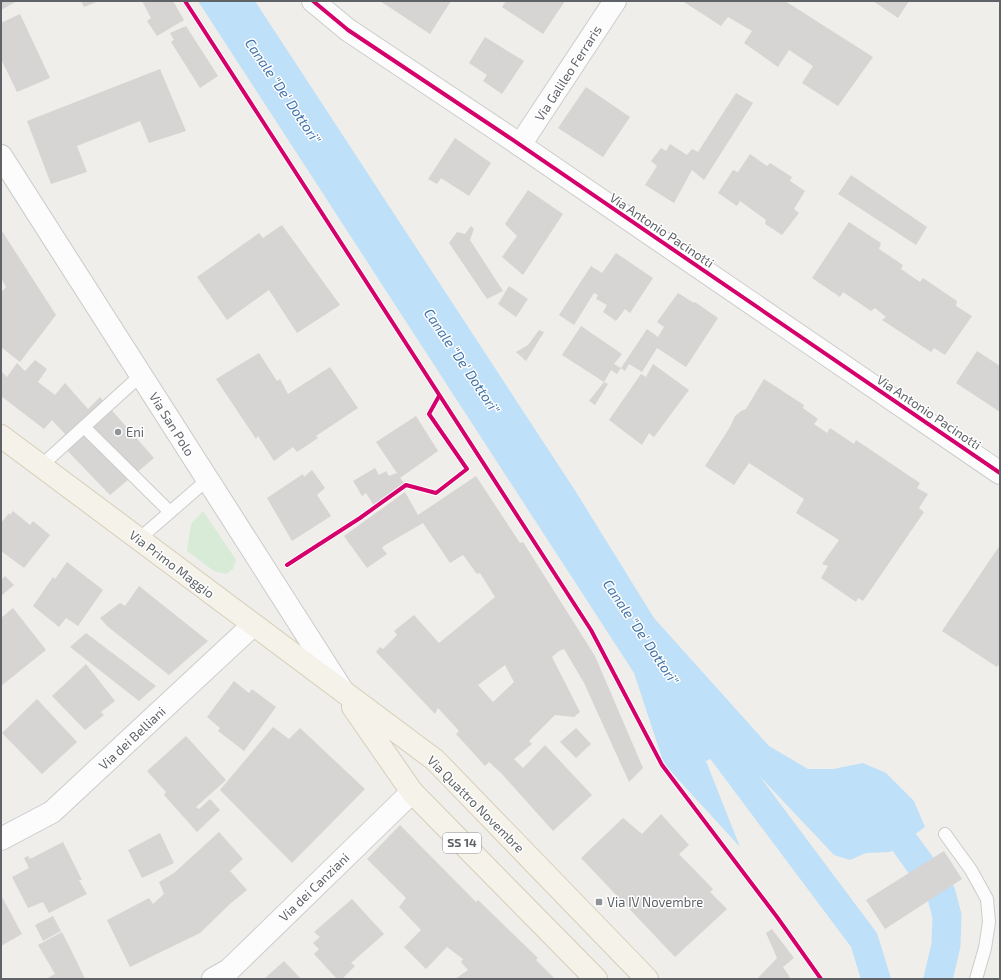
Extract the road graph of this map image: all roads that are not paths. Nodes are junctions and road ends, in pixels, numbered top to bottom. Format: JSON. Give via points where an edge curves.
{"nodes":[{"id":1,"x":313,"y":1,"type":"edge"},
{"id":2,"x":615,"y":1,"type":"edge"},
{"id":3,"x":520,"y":145,"type":"junction"},
{"id":4,"x":1,"y":156,"type":"edge"},
{"id":5,"x":141,"y":375,"type":"junction"},
{"id":6,"x":84,"y":427,"type":"junction"},
{"id":7,"x":1,"y":436,"type":"edge"},
{"id":8,"x":42,"y":465,"type":"junction"},
{"id":9,"x":1000,"y":473,"type":"edge"},
{"id":10,"x":207,"y":480,"type":"junction"},
{"id":11,"x":170,"y":512,"type":"junction"},
{"id":12,"x":139,"y":539,"type":"junction"},
{"id":13,"x":253,"y":625,"type":"junction"},
{"id":14,"x":343,"y":692,"type":"junction"},
{"id":15,"x":412,"y":792,"type":"junction"},
{"id":16,"x":946,"y":834,"type":"dead end"},
{"id":17,"x":1,"y":839,"type":"edge"},
{"id":18,"x":213,"y":979,"type":"edge"},
{"id":19,"x":596,"y":979,"type":"edge"},
{"id":20,"x":647,"y":979,"type":"edge"},
{"id":21,"x":976,"y":979,"type":"edge"}],
"edges":[{"from":1,"to":3,"type":"street","name":"Via Antonio Pacinotti","via":[[348,30]]},
{"from":2,"to":3,"type":"street","name":"Via Galileo Ferraris"},
{"from":3,"to":9,"type":"street","name":"Via Antonio Pacinotti"},
{"from":4,"to":5,"type":"street","name":"Via San Polo"},
{"from":5,"to":6,"type":"lane"},
{"from":5,"to":10,"type":"street","name":"Via San Polo"},
{"from":6,"to":8,"type":"lane"},
{"from":6,"to":11,"type":"lane"},
{"from":7,"to":8,"type":"main road","name":"Via Primo Maggio"},
{"from":8,"to":12,"type":"main road","name":"Via Primo Maggio"},
{"from":10,"to":11,"type":"lane"},
{"from":10,"to":14,"type":"street","name":"Via San Polo"},
{"from":11,"to":12,"type":"lane"},
{"from":12,"to":13,"type":"main road","name":"Via Primo Maggio"},
{"from":13,"to":14,"type":"main road","name":"Via Primo Maggio"},
{"from":13,"to":17,"type":"street","name":"Via dei Belliani","via":[[52,812]]},
{"from":14,"to":15,"type":"main road","number":"SS 14"},
{"from":14,"to":20,"type":"main road","name":"Via Quattro Novembre","via":[[435,760]]},
{"from":15,"to":18,"type":"street","name":"Via dei Canziani","via":[[229,970]]},
{"from":15,"to":19,"type":"main road","number":"SS 14"},
{"from":16,"to":21,"type":"lane","via":[[972,870],[987,899],[989,922]]}]}
